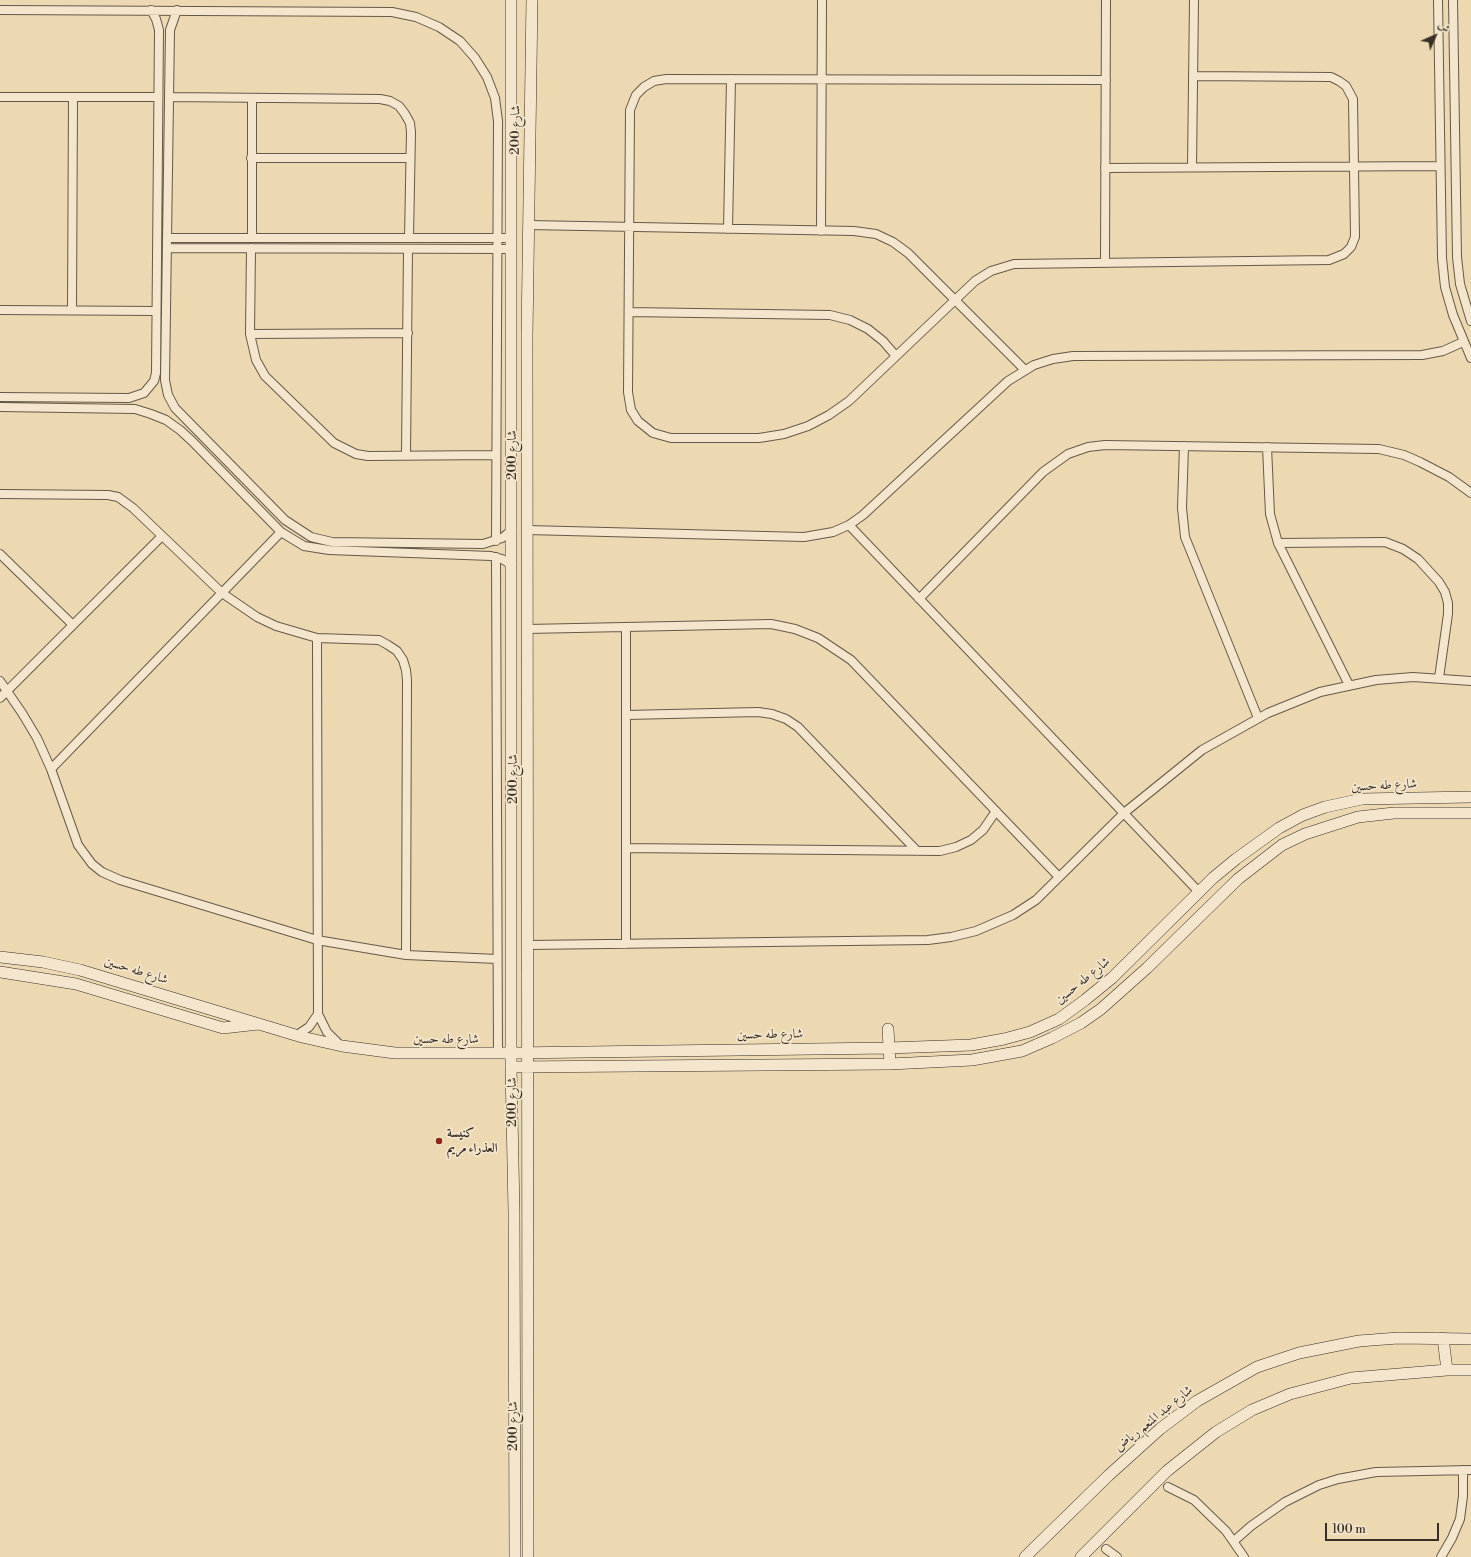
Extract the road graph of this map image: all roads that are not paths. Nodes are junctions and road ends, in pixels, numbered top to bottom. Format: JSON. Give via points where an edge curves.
{"nodes":[{"id":1,"x":511,"y":0,"type":"edge"},
{"id":2,"x":532,"y":0,"type":"edge"},
{"id":3,"x":822,"y":0,"type":"edge"},
{"id":4,"x":1106,"y":0,"type":"edge"},
{"id":5,"x":1194,"y":0,"type":"edge"},
{"id":6,"x":1438,"y":0,"type":"edge"},
{"id":7,"x":1453,"y":0,"type":"edge"},
{"id":8,"x":0,"y":10,"type":"edge"},
{"id":9,"x":151,"y":10,"type":"junction"},
{"id":10,"x":178,"y":10,"type":"junction"},
{"id":11,"x":1193,"y":76,"type":"junction"},
{"id":12,"x":731,"y":79,"type":"junction"},
{"id":13,"x":822,"y":79,"type":"junction"},
{"id":14,"x":1106,"y":80,"type":"junction"},
{"id":15,"x":0,"y":97,"type":"edge"},
{"id":16,"x":72,"y":97,"type":"junction"},
{"id":17,"x":158,"y":97,"type":"junction"},
{"id":18,"x":169,"y":98,"type":"junction"},
{"id":19,"x":252,"y":98,"type":"junction"},
{"id":20,"x":252,"y":158,"type":"junction"},
{"id":21,"x":410,"y":158,"type":"junction"},
{"id":22,"x":1354,"y":166,"type":"junction"},
{"id":23,"x":1440,"y":166,"type":"junction"},
{"id":24,"x":1192,"y":167,"type":"junction"},
{"id":25,"x":1105,"y":168,"type":"junction"},
{"id":26,"x":528,"y":225,"type":"junction"},
{"id":27,"x":629,"y":227,"type":"junction"},
{"id":28,"x":728,"y":229,"type":"junction"},
{"id":29,"x":821,"y":231,"type":"junction"},
{"id":30,"x":167,"y":238,"type":"junction"},
{"id":31,"x":252,"y":238,"type":"junction"},
{"id":32,"x":409,"y":238,"type":"junction"},
{"id":33,"x":497,"y":239,"type":"junction"},
{"id":34,"x":511,"y":243,"type":"junction"},
{"id":35,"x":167,"y":248,"type":"junction"},
{"id":36,"x":251,"y":248,"type":"junction"},
{"id":37,"x":408,"y":249,"type":"junction"},
{"id":38,"x":497,"y":249,"type":"junction"},
{"id":39,"x":1105,"y":262,"type":"junction"},
{"id":40,"x":954,"y":300,"type":"junction"},
{"id":41,"x":0,"y":310,"type":"edge"},
{"id":42,"x":72,"y":310,"type":"junction"},
{"id":43,"x":156,"y":311,"type":"junction"},
{"id":44,"x":628,"y":312,"type":"junction"},
{"id":45,"x":1471,"y":321,"type":"edge"},
{"id":46,"x":408,"y":333,"type":"junction"},
{"id":47,"x":250,"y":334,"type":"junction"},
{"id":48,"x":1463,"y":342,"type":"junction"},
{"id":49,"x":896,"y":356,"type":"junction"},
{"id":50,"x":1471,"y":358,"type":"edge"},
{"id":51,"x":1025,"y":370,"type":"junction"},
{"id":52,"x":0,"y":397,"type":"edge"},
{"id":53,"x":0,"y":407,"type":"edge"},
{"id":54,"x":1184,"y":446,"type":"junction"},
{"id":55,"x":1267,"y":448,"type":"junction"},
{"id":56,"x":496,"y":455,"type":"junction"},
{"id":57,"x":406,"y":456,"type":"junction"},
{"id":58,"x":1471,"y":493,"type":"edge"},
{"id":59,"x":0,"y":494,"type":"edge"},
{"id":60,"x":848,"y":525,"type":"junction"},
{"id":61,"x":512,"y":530,"type":"junction"},
{"id":62,"x":527,"y":530,"type":"junction"},
{"id":63,"x":281,"y":532,"type":"junction"},
{"id":64,"x":162,"y":536,"type":"junction"},
{"id":65,"x":496,"y":541,"type":"junction"},
{"id":66,"x":1278,"y":543,"type":"junction"},
{"id":67,"x":0,"y":554,"type":"edge"},
{"id":68,"x":496,"y":557,"type":"junction"},
{"id":69,"x":512,"y":565,"type":"junction"},
{"id":70,"x":222,"y":593,"type":"junction"},
{"id":71,"x":919,"y":599,"type":"junction"},
{"id":72,"x":73,"y":625,"type":"junction"},
{"id":73,"x":626,"y":627,"type":"junction"},
{"id":74,"x":527,"y":629,"type":"junction"},
{"id":75,"x":318,"y":638,"type":"junction"},
{"id":76,"x":1439,"y":678,"type":"junction"},
{"id":77,"x":0,"y":681,"type":"edge"},
{"id":78,"x":1471,"y":681,"type":"edge"},
{"id":79,"x":1349,"y":685,"type":"junction"},
{"id":80,"x":8,"y":690,"type":"junction"},
{"id":81,"x":0,"y":698,"type":"edge"},
{"id":82,"x":626,"y":715,"type":"junction"},
{"id":83,"x":1258,"y":718,"type":"junction"},
{"id":84,"x":51,"y":769,"type":"junction"},
{"id":85,"x":1471,"y":797,"type":"edge"},
{"id":86,"x":996,"y":811,"type":"junction"},
{"id":87,"x":1124,"y":813,"type":"junction"},
{"id":88,"x":1471,"y":813,"type":"edge"},
{"id":89,"x":626,"y":848,"type":"junction"},
{"id":90,"x":917,"y":851,"type":"junction"},
{"id":91,"x":1059,"y":877,"type":"junction"},
{"id":92,"x":1199,"y":892,"type":"junction"},
{"id":93,"x":316,"y":940,"type":"junction"},
{"id":94,"x":626,"y":944,"type":"junction"},
{"id":95,"x":527,"y":945,"type":"junction"},
{"id":96,"x":406,"y":956,"type":"junction"},
{"id":97,"x":0,"y":957,"type":"edge"},
{"id":98,"x":498,"y":959,"type":"junction"},
{"id":99,"x":0,"y":972,"type":"edge"},
{"id":100,"x":318,"y":1014,"type":"junction"},
{"id":101,"x":260,"y":1024,"type":"junction"},
{"id":102,"x":888,"y":1029,"type":"dead end"},
{"id":103,"x":297,"y":1035,"type":"junction"},
{"id":104,"x":342,"y":1046,"type":"junction"},
{"id":105,"x":889,"y":1048,"type":"junction"},
{"id":106,"x":511,"y":1053,"type":"junction"},
{"id":107,"x":527,"y":1053,"type":"junction"},
{"id":108,"x":498,"y":1054,"type":"junction"},
{"id":109,"x":890,"y":1064,"type":"junction"},
{"id":110,"x":511,"y":1067,"type":"junction"},
{"id":111,"x":527,"y":1067,"type":"junction"},
{"id":112,"x":1443,"y":1338,"type":"junction"},
{"id":113,"x":1471,"y":1338,"type":"edge"},
{"id":114,"x":1447,"y":1370,"type":"junction"},
{"id":115,"x":1471,"y":1370,"type":"edge"},
{"id":116,"x":1467,"y":1470,"type":"edge"},
{"id":117,"x":1168,"y":1487,"type":"dead end"},
{"id":118,"x":1234,"y":1541,"type":"junction"},
{"id":119,"x":1106,"y":1549,"type":"dead end"},
{"id":120,"x":515,"y":1557,"type":"edge"},
{"id":121,"x":528,"y":1557,"type":"edge"},
{"id":122,"x":1025,"y":1557,"type":"edge"},
{"id":123,"x":1081,"y":1557,"type":"edge"},
{"id":124,"x":1117,"y":1557,"type":"edge"},
{"id":125,"x":1244,"y":1557,"type":"edge"},
{"id":126,"x":1441,"y":1557,"type":"edge"}],
"edges":[{"from":1,"to":34,"type":"street","name":"شارع 200"},
{"from":2,"to":26,"type":"street","name":"شارع 200"},
{"from":3,"to":13,"type":"street"},
{"from":4,"to":14,"type":"street"},
{"from":5,"to":11,"type":"street"},
{"from":6,"to":23,"type":"street"},
{"from":7,"to":45,"type":"street","via":[[1456,257],[1463,297]]},
{"from":8,"to":9,"type":"street"},
{"from":9,"to":10,"type":"street"},
{"from":9,"to":17,"type":"street","via":[[159,30]]},
{"from":10,"to":18,"type":"street","via":[[170,30]]},
{"from":10,"to":33,"type":"street","via":[[392,12],[416,16],[460,41],[487,77],[495,98],[498,121]]},
{"from":11,"to":22,"type":"street","via":[[1331,77],[1339,80],[1346,86],[1353,99]]},
{"from":11,"to":24,"type":"street"},
{"from":12,"to":13,"type":"street"},
{"from":12,"to":27,"type":"street","via":[[660,80],[649,84],[636,95],[630,110]]},
{"from":12,"to":28,"type":"street"},
{"from":13,"to":14,"type":"street"},
{"from":13,"to":29,"type":"street"},
{"from":14,"to":25,"type":"street"},
{"from":15,"to":16,"type":"street"},
{"from":16,"to":17,"type":"street"},
{"from":16,"to":42,"type":"street"},
{"from":17,"to":43,"type":"street"},
{"from":18,"to":19,"type":"street"},
{"from":18,"to":30,"type":"street"},
{"from":19,"to":20,"type":"street"},
{"from":19,"to":21,"type":"street","via":[[390,101],[399,106],[410,123]]},
{"from":20,"to":21,"type":"street"},
{"from":20,"to":31,"type":"street"},
{"from":21,"to":32,"type":"street"},
{"from":22,"to":23,"type":"street"},
{"from":22,"to":24,"type":"street"},
{"from":22,"to":39,"type":"street","via":[[1355,237],[1348,251],[1340,257],[1330,260]]},
{"from":23,"to":48,"type":"street","via":[[1443,273],[1449,301]]},
{"from":24,"to":25,"type":"street"},
{"from":25,"to":39,"type":"street"},
{"from":26,"to":27,"type":"street"},
{"from":26,"to":62,"type":"street","name":"شارع 200"},
{"from":27,"to":28,"type":"street"},
{"from":27,"to":44,"type":"street"},
{"from":28,"to":29,"type":"street"},
{"from":29,"to":40,"type":"street","via":[[869,233],[893,242],[908,253]]},
{"from":30,"to":31,"type":"street"},
{"from":30,"to":35,"type":"street"},
{"from":31,"to":32,"type":"street"},
{"from":32,"to":33,"type":"street"},
{"from":33,"to":34,"type":"street"},
{"from":33,"to":38,"type":"street"},
{"from":34,"to":38,"type":"street"},
{"from":34,"to":61,"type":"street","name":"شارع 200"},
{"from":35,"to":36,"type":"street"},
{"from":35,"to":65,"type":"street","via":[[165,380],[168,395],[180,414],[285,520],[311,537],[332,542],[483,544]]},
{"from":36,"to":37,"type":"street"},
{"from":36,"to":47,"type":"street"},
{"from":37,"to":38,"type":"street"},
{"from":37,"to":46,"type":"street"},
{"from":38,"to":56,"type":"street"},
{"from":39,"to":40,"type":"street","via":[[1014,264],[983,276]]},
{"from":40,"to":49,"type":"street"},
{"from":40,"to":51,"type":"street"},
{"from":41,"to":42,"type":"street"},
{"from":42,"to":43,"type":"street"},
{"from":43,"to":52,"type":"street","via":[[156,373],[154,381],[144,393],[129,398]]},
{"from":44,"to":49,"type":"street","via":[[830,315],[850,320],[868,329]]},
{"from":44,"to":49,"type":"street","via":[[629,404],[642,426],[665,438],[758,438],[796,430],[839,408]]},
{"from":46,"to":47,"type":"street"},
{"from":46,"to":57,"type":"street"},
{"from":47,"to":57,"type":"street","via":[[256,360],[265,376],[334,443],[356,454]]},
{"from":48,"to":50,"type":"street"},
{"from":48,"to":51,"type":"street","via":[[1443,351],[1422,355],[1073,356],[1044,361]]},
{"from":51,"to":60,"type":"street","via":[[1008,381]]},
{"from":53,"to":63,"type":"street","via":[[135,409],[166,420],[180,430]]},
{"from":54,"to":55,"type":"street"},
{"from":54,"to":71,"type":"street","via":[[1096,445],[1059,459],[1043,472]]},
{"from":54,"to":83,"type":"street","via":[[1182,513],[1185,536]]},
{"from":55,"to":58,"type":"street","via":[[1378,449],[1404,455],[1434,469]]},
{"from":55,"to":66,"type":"street","via":[[1270,514]]},
{"from":56,"to":57,"type":"street"},
{"from":56,"to":65,"type":"street"},
{"from":59,"to":64,"type":"street","via":[[118,497]]},
{"from":60,"to":62,"type":"street","via":[[823,535],[804,537]]},
{"from":60,"to":71,"type":"street"},
{"from":61,"to":65,"type":"street"},
{"from":61,"to":69,"type":"street","name":"شارع 200"},
{"from":62,"to":74,"type":"street","name":"شارع 200"},
{"from":63,"to":68,"type":"street","via":[[316,549]]},
{"from":63,"to":70,"type":"street"},
{"from":64,"to":70,"type":"street"},
{"from":64,"to":72,"type":"street"},
{"from":66,"to":76,"type":"street","via":[[1385,542],[1403,549],[1418,559],[1439,582],[1448,603]]},
{"from":66,"to":79,"type":"street"},
{"from":67,"to":72,"type":"street"},
{"from":68,"to":69,"type":"street"},
{"from":68,"to":98,"type":"street"},
{"from":69,"to":106,"type":"street","name":"شارع 200"},
{"from":70,"to":75,"type":"street","via":[[257,617],[282,628]]},
{"from":70,"to":84,"type":"street"},
{"from":71,"to":87,"type":"street"},
{"from":72,"to":80,"type":"street"},
{"from":73,"to":74,"type":"street"},
{"from":73,"to":82,"type":"street"},
{"from":73,"to":86,"type":"street","via":[[770,624],[795,629],[818,638],[851,660]]},
{"from":74,"to":95,"type":"street","name":"شارع 200"},
{"from":75,"to":93,"type":"street"},
{"from":75,"to":96,"type":"street","via":[[379,640],[397,651],[406,670]]},
{"from":76,"to":78,"type":"street"},
{"from":76,"to":79,"type":"street","via":[[1394,678]]},
{"from":77,"to":80,"type":"street"},
{"from":79,"to":83,"type":"street","via":[[1302,698]]},
{"from":80,"to":81,"type":"street"},
{"from":80,"to":84,"type":"street","via":[[37,738]]},
{"from":82,"to":89,"type":"street"},
{"from":82,"to":90,"type":"street","via":[[758,712],[786,719],[798,728]]},
{"from":83,"to":87,"type":"street","via":[[1202,750]]},
{"from":84,"to":93,"type":"street","via":[[78,845],[88,860],[102,872],[120,880]]},
{"from":85,"to":92,"type":"street","name":"شارع طه حسين","via":[[1362,799],[1325,807],[1303,815],[1259,841]]},
{"from":86,"to":90,"type":"street","via":[[983,830],[964,844],[940,851]]},
{"from":86,"to":91,"type":"street"},
{"from":87,"to":91,"type":"street"},
{"from":87,"to":92,"type":"street"},
{"from":88,"to":109,"type":"street","via":[[1394,813],[1358,817],[1305,834],[1282,845],[1254,865],[1130,983],[1081,1023],[1034,1046],[1008,1055],[958,1062]]},
{"from":89,"to":90,"type":"street"},
{"from":89,"to":94,"type":"street"},
{"from":91,"to":94,"type":"street","via":[[1036,900],[1013,915],[989,927],[951,937],[928,940]]},
{"from":92,"to":105,"type":"street","name":"شارع طه حسين","via":[[1112,978],[1059,1019],[1030,1032],[987,1043]]},
{"from":93,"to":96,"type":"street"},
{"from":93,"to":100,"type":"street"},
{"from":94,"to":95,"type":"street"},
{"from":95,"to":107,"type":"street","name":"شارع 200"},
{"from":96,"to":98,"type":"street"},
{"from":97,"to":101,"type":"street","name":"شارع طه حسين","via":[[80,970]]},
{"from":98,"to":108,"type":"street"},
{"from":99,"to":101,"type":"street","via":[[76,984],[223,1028]]},
{"from":100,"to":103,"type":"street","via":[[309,1027]]},
{"from":100,"to":104,"type":"street","via":[[327,1032]]},
{"from":101,"to":103,"type":"street","name":"شارع طه حسين"},
{"from":102,"to":105,"type":"street"},
{"from":103,"to":104,"type":"street","name":"شارع طه حسين"},
{"from":104,"to":108,"type":"street","name":"شارع طه حسين","via":[[421,1054]]},
{"from":105,"to":107,"type":"street","name":"شارع طه حسين"},
{"from":105,"to":109,"type":"street"},
{"from":106,"to":107,"type":"street","name":"شارع طه حسين"},
{"from":106,"to":108,"type":"street","name":"شارع طه حسين"},
{"from":106,"to":110,"type":"street","name":"شارع 200"},
{"from":107,"to":111,"type":"street","name":"شارع 200"},
{"from":109,"to":111,"type":"street"},
{"from":110,"to":111,"type":"street"},
{"from":110,"to":120,"type":"street","name":"شارع 200"},
{"from":111,"to":121,"type":"street","name":"شارع 200"},
{"from":112,"to":113,"type":"street","name":"شارع عبد المنعم رياض"},
{"from":112,"to":114,"type":"street"},
{"from":112,"to":122,"type":"street","name":"شارع عبد المنعم رياض","via":[[1378,1339],[1340,1344],[1278,1359],[1236,1377],[1197,1401],[1160,1429]]},
{"from":114,"to":115,"type":"street"},
{"from":114,"to":123,"type":"street","via":[[1330,1382],[1290,1394],[1252,1410],[1216,1432],[1178,1462],[1144,1492]]},
{"from":116,"to":118,"type":"street","via":[[1376,1472],[1338,1479],[1285,1502]]},
{"from":116,"to":126,"type":"street","via":[[1460,1519]]},
{"from":117,"to":118,"type":"street","via":[[1194,1500]]},
{"from":118,"to":125,"type":"street"},
{"from":119,"to":124,"type":"street"}]}
